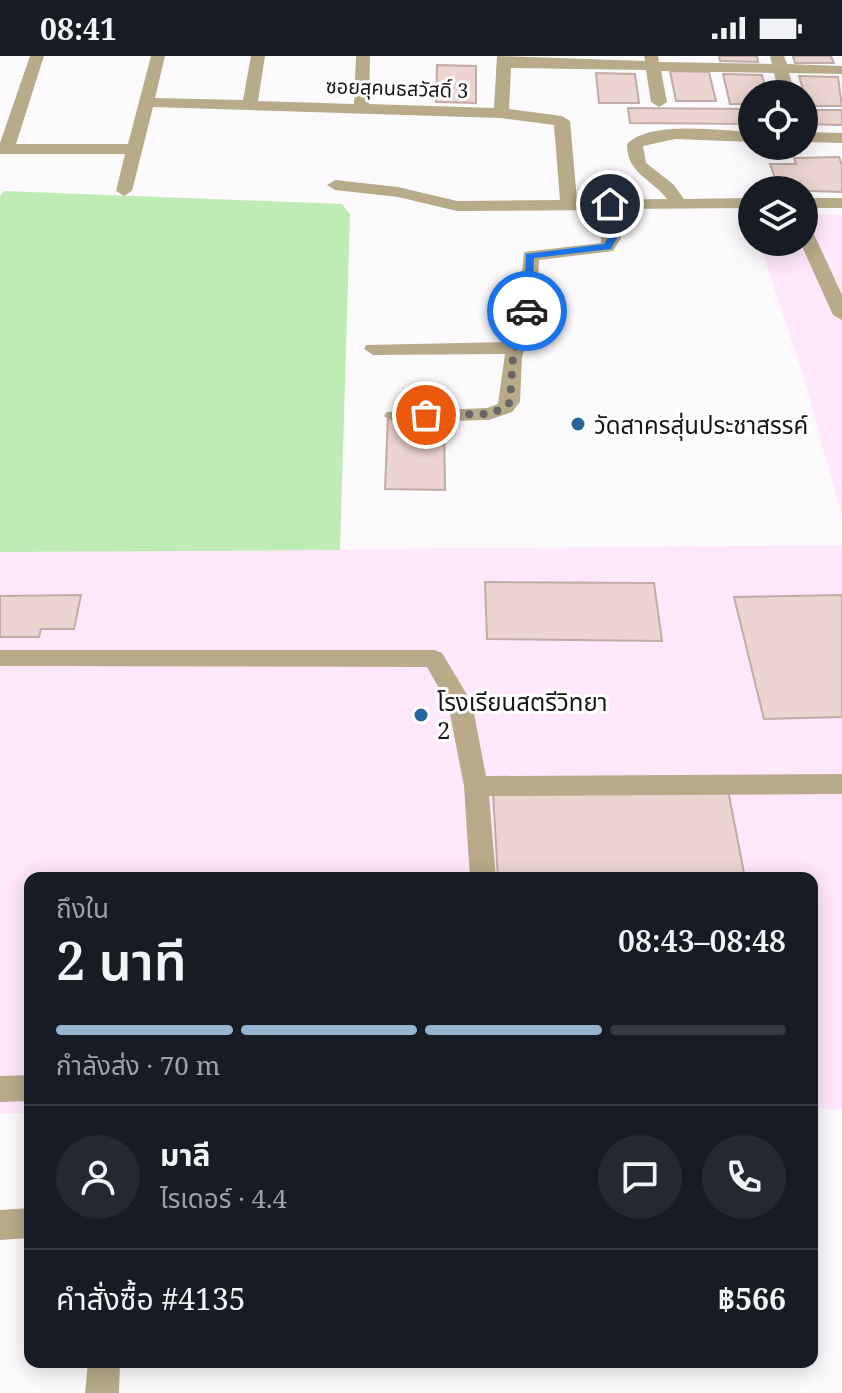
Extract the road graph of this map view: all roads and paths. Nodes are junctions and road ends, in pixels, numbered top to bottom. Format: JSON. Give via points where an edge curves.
{"nodes":[{"id":1,"x":37,"y":56,"type":"edge"},
{"id":2,"x":158,"y":56,"type":"edge"},
{"id":3,"x":258,"y":56,"type":"edge"},
{"id":4,"x":363,"y":56,"type":"edge"},
{"id":5,"x":504,"y":59,"type":"edge"},
{"id":6,"x":651,"y":61,"type":"edge"},
{"id":7,"x":778,"y":62,"type":"edge"},
{"id":8,"x":842,"y":70,"type":"edge"},
{"id":9,"x":0,"y":99,"type":"edge"},
{"id":10,"x":22,"y":99,"type":"junction"},
{"id":11,"x":146,"y":102,"type":"junction"},
{"id":12,"x":659,"y":102,"type":"dead end"},
{"id":13,"x":250,"y":106,"type":"junction"},
{"id":14,"x":361,"y":109,"type":"junction"},
{"id":15,"x":501,"y":113,"type":"junction"},
{"id":16,"x":738,"y":137,"type":"edge"},
{"id":17,"x":818,"y":137,"type":"edge"},
{"id":18,"x":842,"y":138,"type":"edge"},
{"id":19,"x":3,"y":149,"type":"edge"},
{"id":20,"x":136,"y":149,"type":"junction"},
{"id":21,"x":335,"y":185,"type":"dead end"},
{"id":22,"x":124,"y":191,"type":"dead end"},
{"id":23,"x":738,"y":203,"type":"edge"},
{"id":24,"x":818,"y":203,"type":"edge"},
{"id":25,"x":842,"y":203,"type":"edge"},
{"id":26,"x":610,"y":204,"type":"junction"},
{"id":27,"x":678,"y":204,"type":"junction"},
{"id":28,"x":569,"y":205,"type":"junction"},
{"id":29,"x":818,"y":256,"type":"edge"},
{"id":30,"x":836,"y":286,"type":"edge"},
{"id":31,"x":842,"y":315,"type":"edge"},
{"id":32,"x":517,"y":348,"type":"junction"},
{"id":33,"x":373,"y":349,"type":"dead end"},
{"id":34,"x":394,"y":416,"type":"dead end"},
{"id":35,"x":0,"y":658,"type":"edge"},
{"id":36,"x":842,"y":784,"type":"edge"},
{"id":37,"x":476,"y":786,"type":"junction"},
{"id":38,"x":483,"y":872,"type":"edge"},
{"id":39,"x":24,"y":1088,"type":"edge"},
{"id":40,"x":0,"y":1089,"type":"edge"},
{"id":41,"x":24,"y":1223,"type":"edge"},
{"id":42,"x":0,"y":1225,"type":"edge"},
{"id":43,"x":104,"y":1368,"type":"edge"},
{"id":44,"x":102,"y":1393,"type":"edge"}],
"edges":[{"from":1,"to":10,"type":"street"},
{"from":2,"to":11,"type":"street"},
{"from":3,"to":13,"type":"street"},
{"from":4,"to":14,"type":"street"},
{"from":5,"to":6,"type":"street"},
{"from":5,"to":15,"type":"street"},
{"from":6,"to":7,"type":"street"},
{"from":6,"to":12,"type":"street"},
{"from":7,"to":8,"type":"street"},
{"from":9,"to":10,"type":"street"},
{"from":10,"to":19,"type":"street"},
{"from":11,"to":13,"type":"street","name":"ซอยสุคนธสวัสดิ์ 3"},
{"from":11,"to":20,"type":"street"},
{"from":13,"to":14,"type":"street","name":"ซอยสุคนธสวัสดิ์ 3"},
{"from":14,"to":15,"type":"street","name":"ซอยสุคนธสวัสดิ์ 3"},
{"from":15,"to":28,"type":"street","name":"ซอยสุคนธสวัสดิ์ 3","via":[[562,121]]},
{"from":16,"to":27,"type":"street","via":[[662,136],[635,144],[637,164],[671,189]]},
{"from":17,"to":18,"type":"street"},
{"from":19,"to":20,"type":"street"},
{"from":20,"to":22,"type":"street"},
{"from":21,"to":28,"type":"street","via":[[457,206]]},
{"from":23,"to":27,"type":"street"},
{"from":24,"to":25,"type":"street"},
{"from":26,"to":27,"type":"street"},
{"from":26,"to":28,"type":"street"},
{"from":26,"to":32,"type":"street","via":[[612,238],[607,247],[530,256],[527,316]]},
{"from":29,"to":30,"type":"street"},
{"from":30,"to":31,"type":"street"},
{"from":32,"to":33,"type":"street"},
{"from":32,"to":34,"type":"street","via":[[505,408],[489,414]]},
{"from":35,"to":37,"type":"street","via":[[434,659],[460,703]]},
{"from":36,"to":37,"type":"street"},
{"from":37,"to":38,"type":"street"},
{"from":39,"to":40,"type":"street"},
{"from":41,"to":42,"type":"street"},
{"from":43,"to":44,"type":"street"}]}
